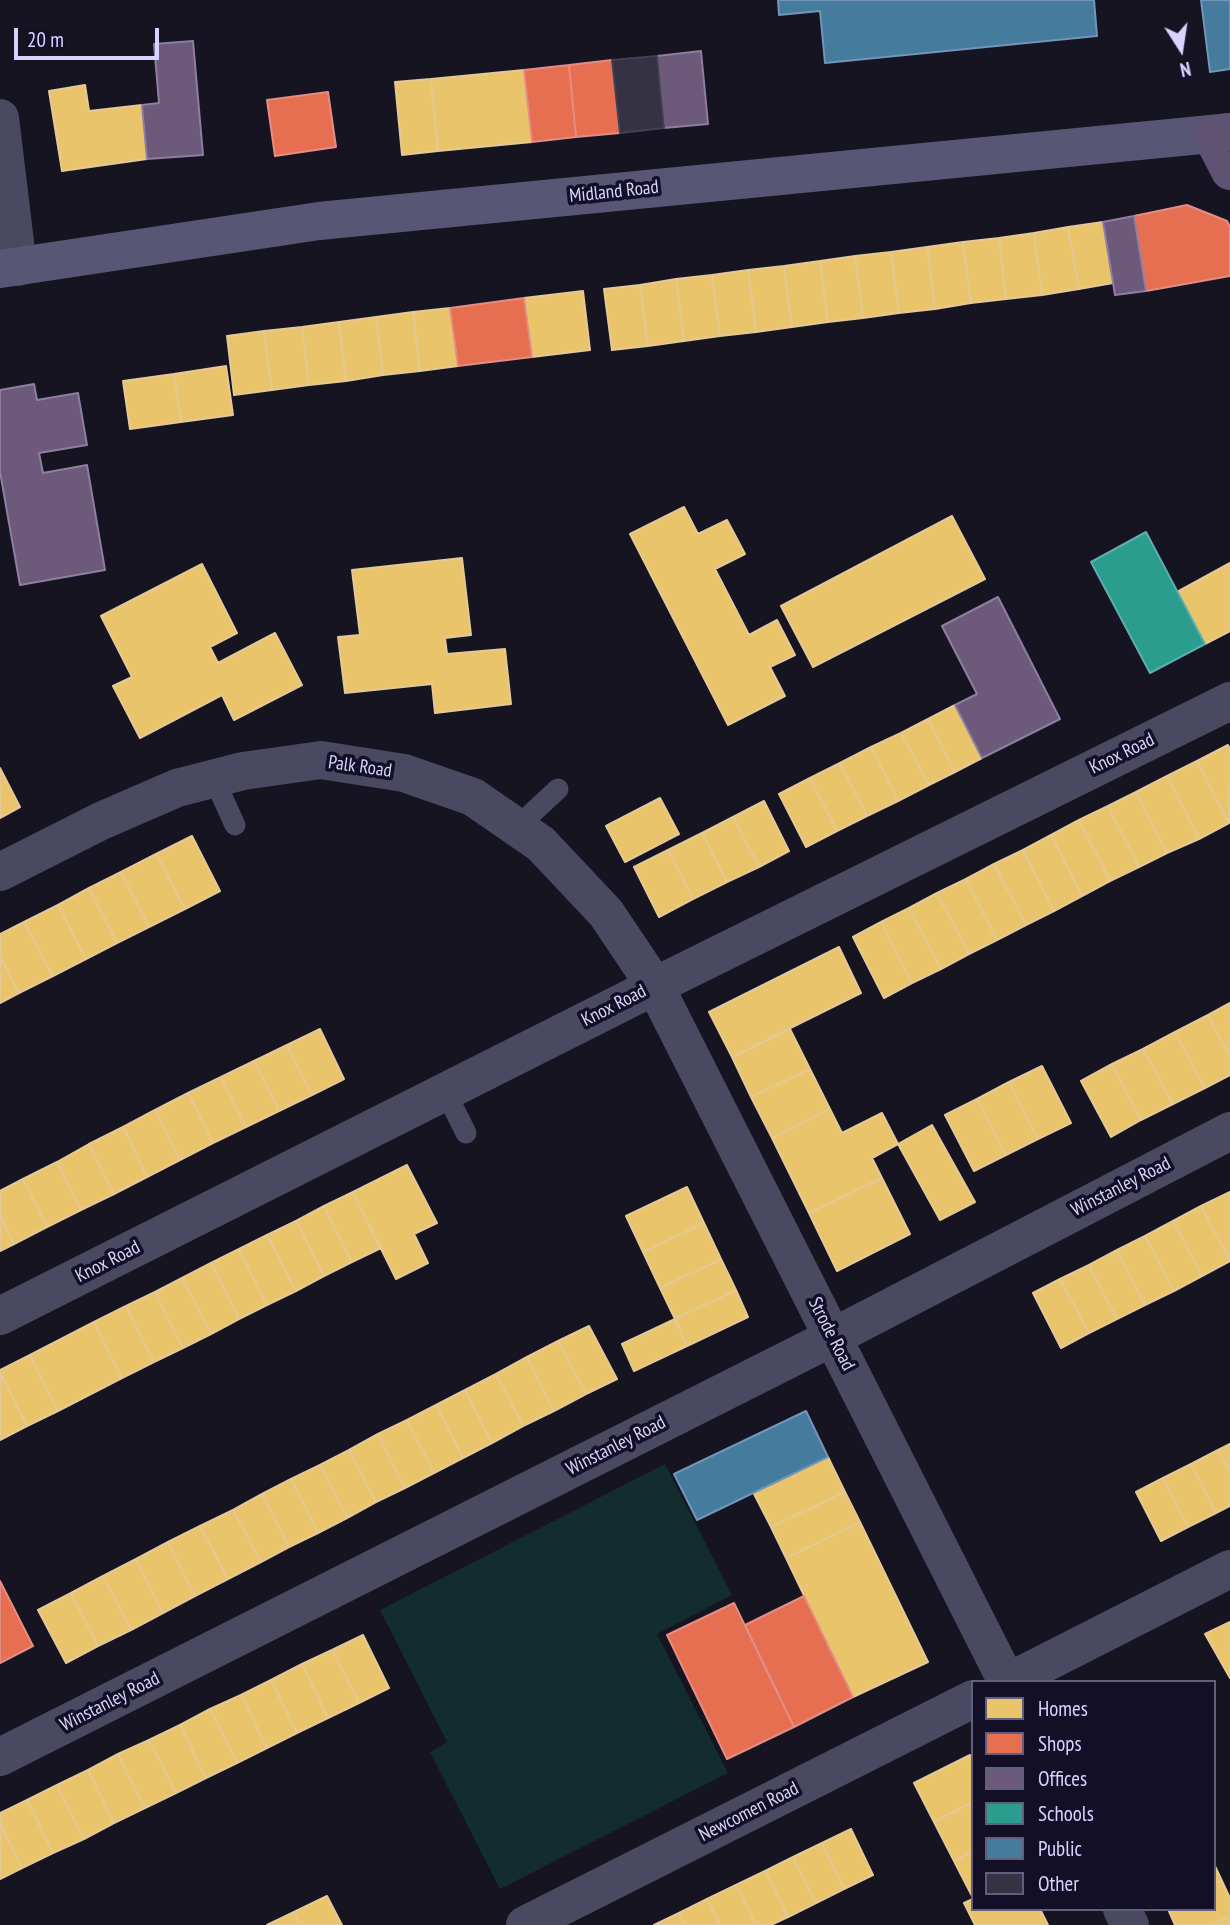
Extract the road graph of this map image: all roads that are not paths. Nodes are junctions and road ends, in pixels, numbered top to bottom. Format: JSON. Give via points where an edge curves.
{"nodes":[{"id":1,"x":0,"y":118,"type":"edge"},
{"id":2,"x":1220,"y":133,"type":"edge"},
{"id":3,"x":1230,"y":171,"type":"edge"},
{"id":4,"x":9,"y":268,"type":"edge"},
{"id":5,"x":1230,"y":701,"type":"edge"},
{"id":6,"x":214,"y":779,"type":"junction"},
{"id":7,"x":558,"y":789,"type":"dead end"},
{"id":8,"x":234,"y":825,"type":"dead end"},
{"id":9,"x":517,"y":827,"type":"junction"},
{"id":10,"x":0,"y":872,"type":"edge"},
{"id":11,"x":655,"y":986,"type":"junction"},
{"id":12,"x":445,"y":1091,"type":"junction"},
{"id":13,"x":1230,"y":1130,"type":"edge"},
{"id":14,"x":466,"y":1133,"type":"dead end"},
{"id":15,"x":0,"y":1316,"type":"edge"},
{"id":16,"x":833,"y":1337,"type":"junction"},
{"id":17,"x":1230,"y":1569,"type":"edge"},
{"id":18,"x":1006,"y":1680,"type":"edge"},
{"id":19,"x":1011,"y":1680,"type":"edge"},
{"id":20,"x":971,"y":1700,"type":"edge"},
{"id":21,"x":0,"y":1757,"type":"edge"},
{"id":22,"x":525,"y":1925,"type":"edge"}],
"edges":[{"from":1,"to":4,"type":"street"},
{"from":2,"to":3,"type":"main road"},
{"from":2,"to":4,"type":"main road","name":"Midland Road","via":[[319,221]]},
{"from":5,"to":11,"type":"street","name":"Knox Road"},
{"from":6,"to":8,"type":"lane"},
{"from":6,"to":9,"type":"street","name":"Palk Road","via":[[321,760],[392,771],[473,797]]},
{"from":6,"to":10,"type":"street","name":"Palk Road","via":[[177,788],[101,821]]},
{"from":7,"to":9,"type":"lane"},
{"from":9,"to":11,"type":"street","name":"Palk Road","via":[[541,844],[606,913]]},
{"from":11,"to":12,"type":"street","name":"Knox Road"},
{"from":11,"to":16,"type":"street","name":"Strode Road"},
{"from":12,"to":14,"type":"lane"},
{"from":12,"to":15,"type":"street","name":"Knox Road"},
{"from":13,"to":16,"type":"street","name":"Winstanley Road"},
{"from":16,"to":18,"type":"street","name":"Strode Road"},
{"from":16,"to":21,"type":"street","name":"Winstanley Road"},
{"from":17,"to":19,"type":"street"},
{"from":20,"to":22,"type":"street","name":"Newcomen Road"}]}
